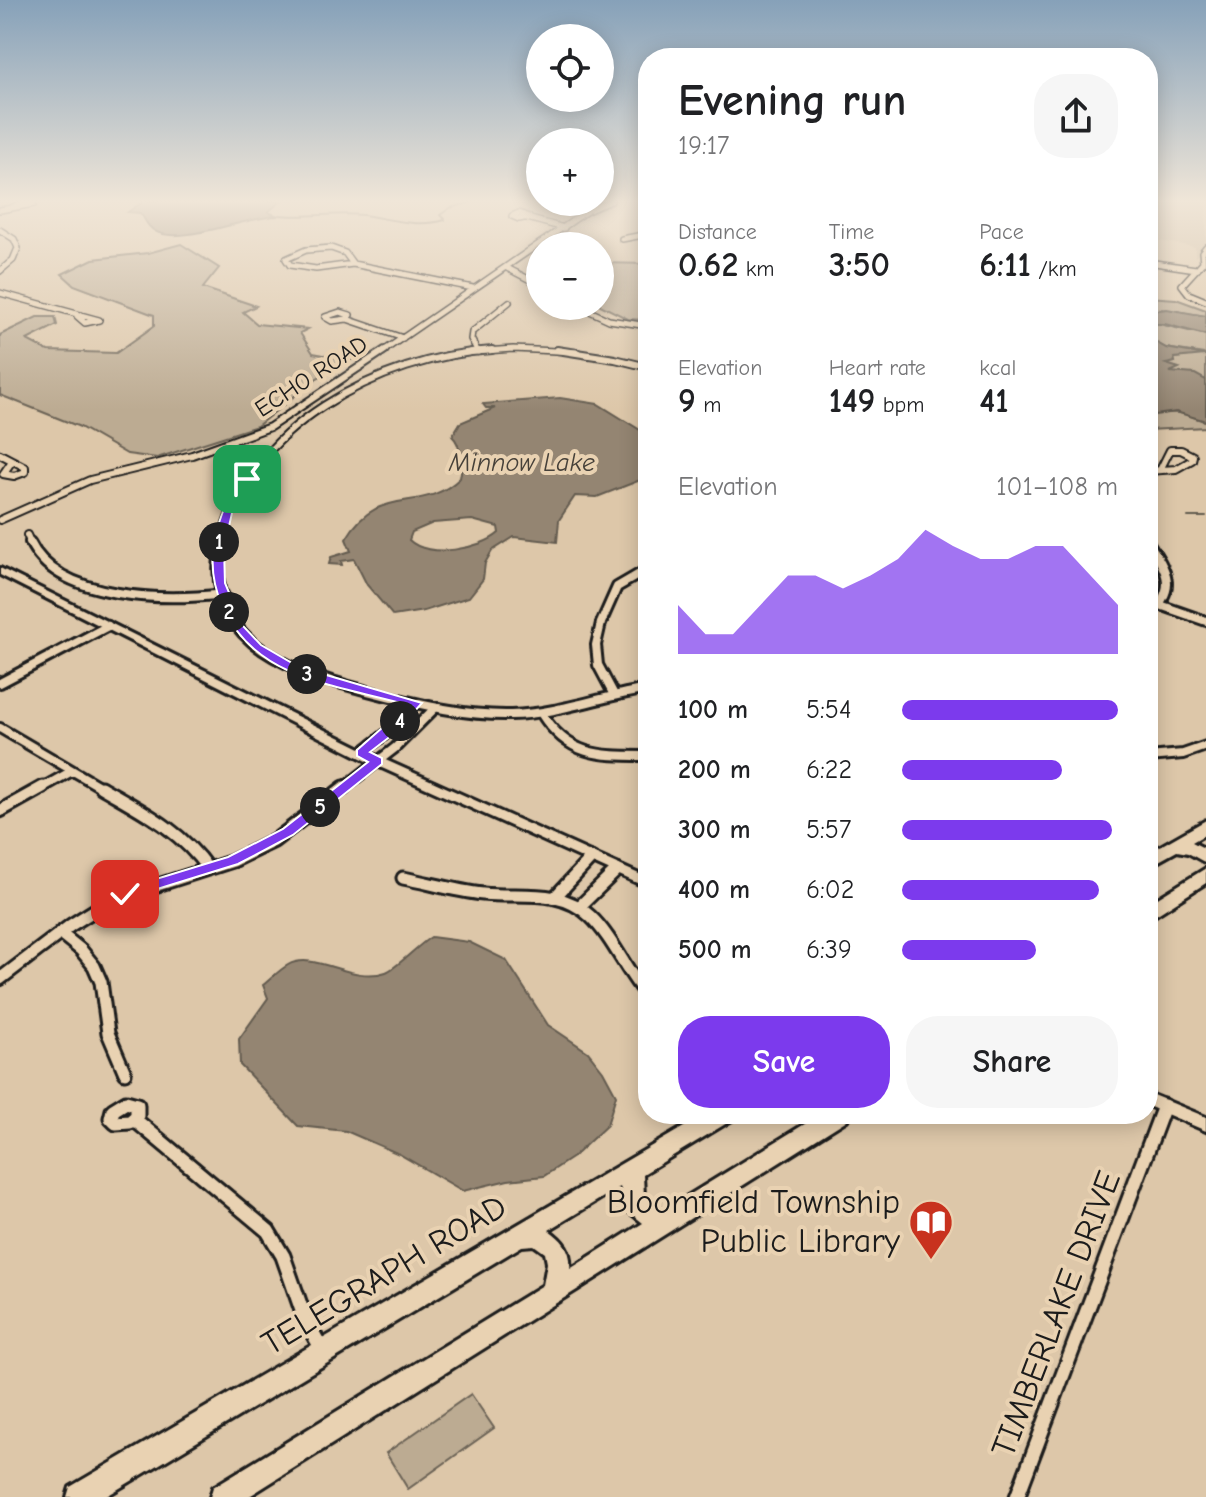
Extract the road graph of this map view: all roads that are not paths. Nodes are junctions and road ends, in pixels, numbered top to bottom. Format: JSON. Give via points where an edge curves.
{"nodes":[{"id":1,"x":387,"y":271,"type":"edge"},
{"id":2,"x":502,"y":271,"type":"edge"},
{"id":3,"x":1194,"y":271,"type":"edge"},
{"id":4,"x":473,"y":288,"type":"junction"},
{"id":5,"x":0,"y":293,"type":"edge"},
{"id":6,"x":1206,"y":301,"type":"edge"},
{"id":7,"x":509,"y":302,"type":"dead end"},
{"id":8,"x":77,"y":316,"type":"dead end"},
{"id":9,"x":347,"y":319,"type":"dead end"},
{"id":10,"x":609,"y":320,"type":"edge"},
{"id":11,"x":638,"y":324,"type":"edge"},
{"id":12,"x":403,"y":338,"type":"junction"},
{"id":13,"x":478,"y":352,"type":"junction"},
{"id":14,"x":638,"y":364,"type":"edge"},
{"id":15,"x":0,"y":454,"type":"edge"},
{"id":16,"x":12,"y":461,"type":"dead end"},
{"id":17,"x":1160,"y":470,"type":"joint"},
{"id":18,"x":0,"y":520,"type":"edge"},
{"id":19,"x":27,"y":535,"type":"dead end"},
{"id":20,"x":1158,"y":560,"type":"edge"},
{"id":21,"x":0,"y":571,"type":"edge"},
{"id":22,"x":638,"y":573,"type":"edge"},
{"id":23,"x":223,"y":594,"type":"junction"},
{"id":24,"x":1160,"y":605,"type":"joint"},
{"id":25,"x":1206,"y":621,"type":"edge"},
{"id":26,"x":108,"y":626,"type":"junction"},
{"id":27,"x":0,"y":683,"type":"edge"},
{"id":28,"x":638,"y":691,"type":"edge"},
{"id":29,"x":614,"y":695,"type":"junction"},
{"id":30,"x":416,"y":703,"type":"junction"},
{"id":31,"x":435,"y":708,"type":"junction"},
{"id":32,"x":541,"y":713,"type":"junction"},
{"id":33,"x":406,"y":715,"type":"junction"},
{"id":34,"x":424,"y":720,"type":"junction"},
{"id":35,"x":0,"y":728,"type":"edge"},
{"id":36,"x":1206,"y":746,"type":"edge"},
{"id":37,"x":361,"y":753,"type":"junction"},
{"id":38,"x":638,"y":756,"type":"edge"},
{"id":39,"x":1158,"y":756,"type":"edge"},
{"id":40,"x":377,"y":761,"type":"junction"},
{"id":41,"x":72,"y":771,"type":"junction"},
{"id":42,"x":0,"y":811,"type":"edge"},
{"id":43,"x":1206,"y":826,"type":"edge"},
{"id":44,"x":1175,"y":845,"type":"junction"},
{"id":45,"x":1158,"y":855,"type":"edge"},
{"id":46,"x":1206,"y":857,"type":"edge"},
{"id":47,"x":591,"y":858,"type":"junction"},
{"id":48,"x":208,"y":869,"type":"junction"},
{"id":49,"x":617,"y":870,"type":"junction"},
{"id":50,"x":1206,"y":874,"type":"edge"},
{"id":51,"x":403,"y":878,"type":"dead end"},
{"id":52,"x":638,"y":879,"type":"edge"},
{"id":53,"x":555,"y":897,"type":"junction"},
{"id":54,"x":1158,"y":906,"type":"edge"},
{"id":55,"x":579,"y":907,"type":"junction"},
{"id":56,"x":60,"y":933,"type":"junction"},
{"id":57,"x":0,"y":979,"type":"edge"},
{"id":58,"x":638,"y":982,"type":"edge"},
{"id":59,"x":125,"y":1073,"type":"dead end"},
{"id":60,"x":1158,"y":1104,"type":"edge"},
{"id":61,"x":134,"y":1119,"type":"dead end"},
{"id":62,"x":707,"y":1124,"type":"edge"},
{"id":63,"x":823,"y":1124,"type":"edge"},
{"id":64,"x":1149,"y":1124,"type":"edge"},
{"id":65,"x":1206,"y":1124,"type":"edge"},
{"id":66,"x":632,"y":1169,"type":"junction"},
{"id":67,"x":665,"y":1222,"type":"junction"},
{"id":68,"x":519,"y":1236,"type":"junction"},
{"id":69,"x":554,"y":1291,"type":"junction"},
{"id":70,"x":324,"y":1353,"type":"junction"},
{"id":71,"x":80,"y":1497,"type":"edge"},
{"id":72,"x":223,"y":1497,"type":"edge"},
{"id":73,"x":1017,"y":1497,"type":"edge"}],
"edges":[{"from":1,"to":4,"type":"street"},
{"from":2,"to":4,"type":"street","name":"ECHO ROAD"},
{"from":3,"to":6,"type":"street","via":[[1182,287]]},
{"from":4,"to":12,"type":"street","name":"ECHO ROAD"},
{"from":5,"to":8,"type":"street"},
{"from":7,"to":13,"type":"street","via":[[472,332]]},
{"from":9,"to":12,"type":"street"},
{"from":10,"to":11,"type":"street"},
{"from":12,"to":18,"type":"street","name":"ECHO ROAD","via":[[252,435],[98,477]]},
{"from":13,"to":14,"type":"street","via":[[562,351]]},
{"from":13,"to":23,"type":"street","via":[[428,360],[374,378],[328,405],[282,442],[247,479],[227,513],[217,561]]},
{"from":15,"to":16,"type":"street"},
{"from":17,"to":17,"type":"street","via":[[1180,468],[1193,456],[1170,450]]},
{"from":19,"to":23,"type":"street","via":[[45,562],[100,588],[169,598]]},
{"from":20,"to":24,"type":"street","via":[[1168,578]]},
{"from":21,"to":26,"type":"street"},
{"from":22,"to":29,"type":"street","via":[[614,590],[596,636],[598,669]]},
{"from":23,"to":30,"type":"street","via":[[237,628],[280,663]]},
{"from":24,"to":25,"type":"street"},
{"from":26,"to":27,"type":"street"},
{"from":26,"to":37,"type":"street"},
{"from":28,"to":29,"type":"street"},
{"from":29,"to":32,"type":"street"},
{"from":30,"to":31,"type":"street"},
{"from":30,"to":33,"type":"street"},
{"from":31,"to":32,"type":"street","via":[[486,715]]},
{"from":31,"to":34,"type":"street"},
{"from":32,"to":38,"type":"street","via":[[552,732],[576,749],[609,757]]},
{"from":33,"to":34,"type":"street"},
{"from":33,"to":37,"type":"street"},
{"from":34,"to":40,"type":"street"},
{"from":35,"to":41,"type":"street"},
{"from":36,"to":39,"type":"street"},
{"from":37,"to":40,"type":"street"},
{"from":40,"to":47,"type":"street"},
{"from":40,"to":48,"type":"street","via":[[281,837]]},
{"from":41,"to":42,"type":"street"},
{"from":41,"to":48,"type":"street","via":[[171,828]]},
{"from":43,"to":44,"type":"highway"},
{"from":44,"to":45,"type":"highway"},
{"from":44,"to":46,"type":"highway"},
{"from":47,"to":49,"type":"street"},
{"from":47,"to":53,"type":"street"},
{"from":48,"to":56,"type":"street","via":[[111,900]]},
{"from":49,"to":52,"type":"street"},
{"from":49,"to":55,"type":"street"},
{"from":50,"to":54,"type":"highway"},
{"from":51,"to":53,"type":"street","via":[[473,892]]},
{"from":53,"to":55,"type":"street"},
{"from":55,"to":58,"type":"street","via":[[607,936]]},
{"from":56,"to":57,"type":"street"},
{"from":56,"to":59,"type":"street","via":[[99,971],[108,1042]]},
{"from":60,"to":65,"type":"street"},
{"from":61,"to":70,"type":"street","via":[[268,1231]]},
{"from":62,"to":66,"type":"highway","name":"TELEGRAPH ROAD"},
{"from":63,"to":67,"type":"highway"},
{"from":64,"to":73,"type":"street","name":"TIMBERLAKE DRIVE"},
{"from":66,"to":67,"type":"highway","via":[[630,1186],[637,1206]]},
{"from":66,"to":68,"type":"highway","name":"TELEGRAPH ROAD"},
{"from":67,"to":69,"type":"highway"},
{"from":68,"to":69,"type":"highway","via":[[538,1235],[555,1247],[559,1263]]},
{"from":68,"to":70,"type":"highway","name":"TELEGRAPH ROAD"},
{"from":69,"to":72,"type":"highway"},
{"from":70,"to":71,"type":"highway","name":"TELEGRAPH ROAD"}]}
